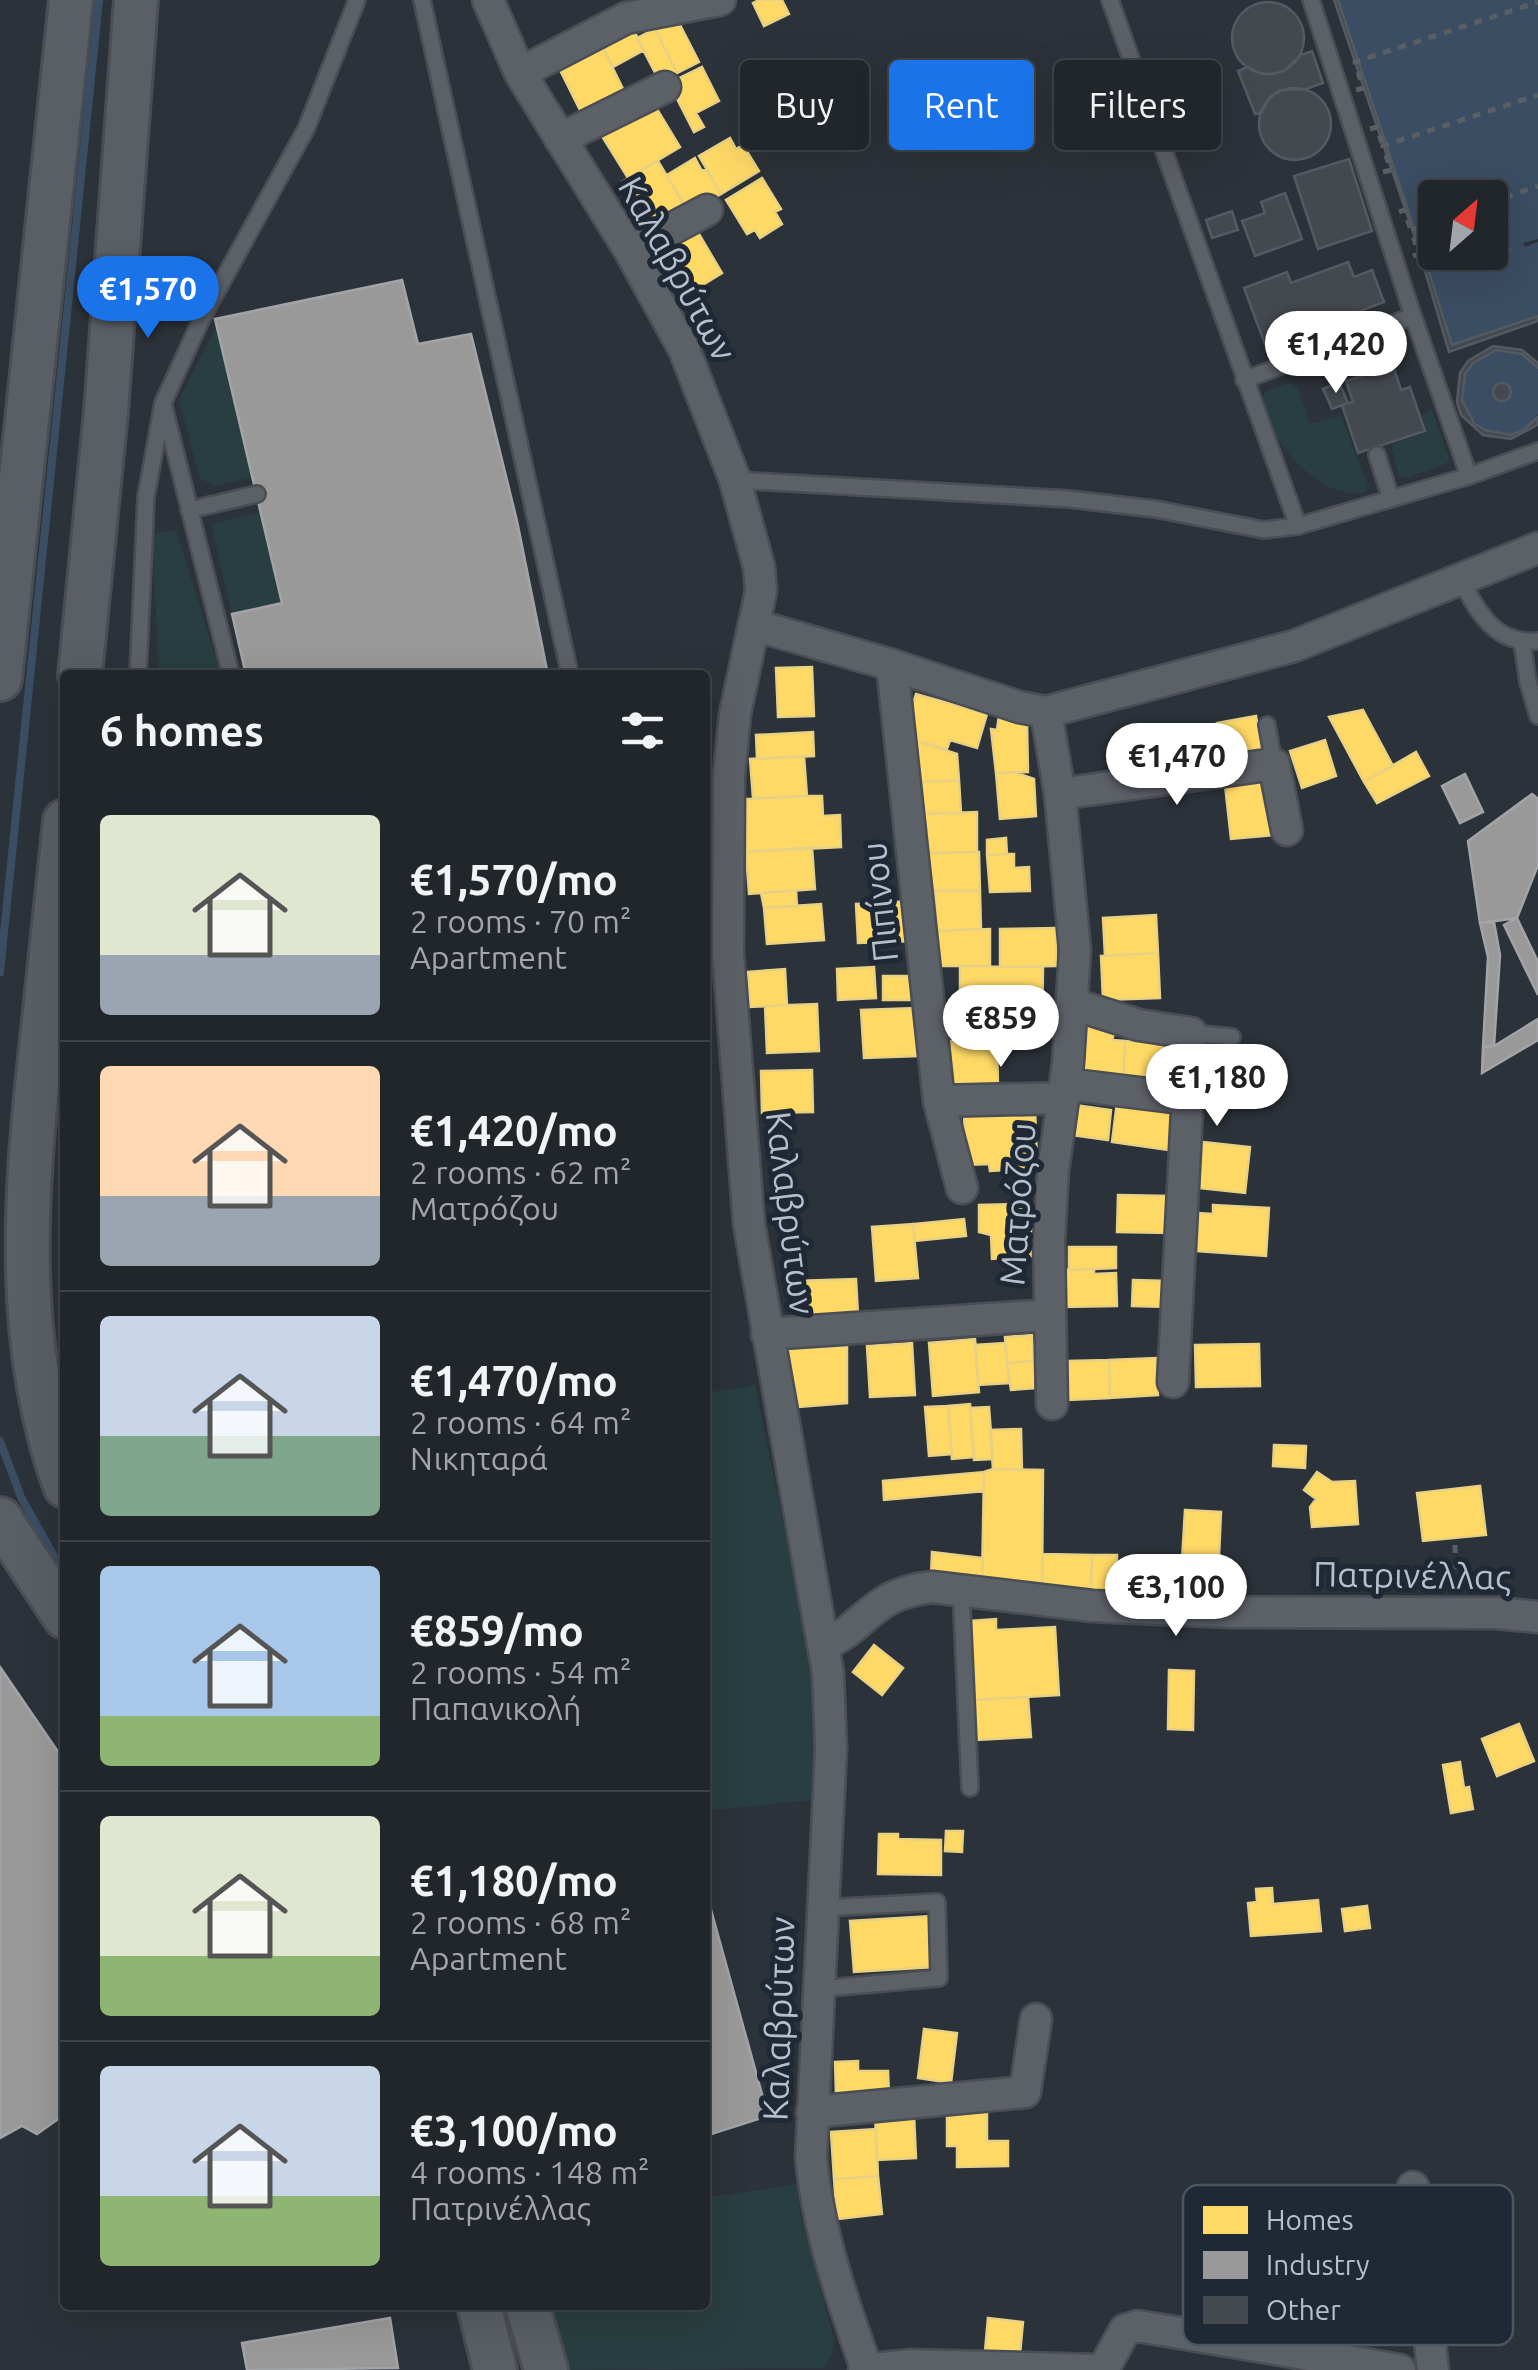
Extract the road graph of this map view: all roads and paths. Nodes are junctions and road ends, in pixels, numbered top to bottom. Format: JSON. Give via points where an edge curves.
{"nodes":[{"id":1,"x":71,"y":0,"type":"edge"},
{"id":2,"x":136,"y":0,"type":"edge"},
{"id":3,"x":358,"y":0,"type":"edge"},
{"id":4,"x":422,"y":0,"type":"edge"},
{"id":5,"x":488,"y":0,"type":"edge"},
{"id":6,"x":720,"y":0,"type":"edge"},
{"id":7,"x":1110,"y":0,"type":"edge"},
{"id":8,"x":1311,"y":0,"type":"edge"},
{"id":9,"x":1538,"y":2,"type":"edge"},
{"id":10,"x":679,"y":4,"type":"edge"},
{"id":11,"x":1358,"y":72,"type":"dead end"},
{"id":12,"x":520,"y":73,"type":"junction"},
{"id":13,"x":666,"y":87,"type":"dead end"},
{"id":14,"x":1538,"y":95,"type":"edge"},
{"id":15,"x":1380,"y":137,"type":"dead end"},
{"id":16,"x":560,"y":138,"type":"junction"},
{"id":17,"x":1383,"y":146,"type":"junction"},
{"id":18,"x":1386,"y":156,"type":"dead end"},
{"id":19,"x":1538,"y":186,"type":"edge"},
{"id":20,"x":1508,"y":197,"type":"edge"},
{"id":21,"x":707,"y":210,"type":"dead end"},
{"id":22,"x":1408,"y":222,"type":"dead end"},
{"id":23,"x":1418,"y":228,"type":"edge"},
{"id":24,"x":1411,"y":230,"type":"junction"},
{"id":25,"x":1415,"y":240,"type":"dead end"},
{"id":26,"x":630,"y":251,"type":"junction"},
{"id":27,"x":1413,"y":316,"type":"junction"},
{"id":28,"x":1244,"y":380,"type":"junction"},
{"id":29,"x":163,"y":402,"type":"junction"},
{"id":30,"x":1538,"y":451,"type":"edge"},
{"id":31,"x":1377,"y":455,"type":"dead end"},
{"id":32,"x":1469,"y":476,"type":"junction"},
{"id":33,"x":735,"y":480,"type":"junction"},
{"id":34,"x":257,"y":494,"type":"dead end"},
{"id":35,"x":1391,"y":498,"type":"junction"},
{"id":36,"x":190,"y":510,"type":"junction"},
{"id":37,"x":1298,"y":526,"type":"junction"},
{"id":38,"x":1538,"y":548,"type":"edge"},
{"id":39,"x":1462,"y":580,"type":"junction"},
{"id":40,"x":754,"y":626,"type":"junction"},
{"id":41,"x":1530,"y":642,"type":"edge"},
{"id":42,"x":892,"y":665,"type":"junction"},
{"id":43,"x":80,"y":670,"type":"edge"},
{"id":44,"x":138,"y":670,"type":"edge"},
{"id":45,"x":229,"y":670,"type":"edge"},
{"id":46,"x":569,"y":670,"type":"edge"},
{"id":47,"x":0,"y":679,"type":"edge"},
{"id":48,"x":1046,"y":712,"type":"junction"},
{"id":49,"x":1538,"y":716,"type":"edge"},
{"id":50,"x":1267,"y":725,"type":"dead end"},
{"id":51,"x":1274,"y":764,"type":"junction"},
{"id":52,"x":1060,"y":794,"type":"junction"},
{"id":53,"x":1287,"y":830,"type":"dead end"},
{"id":54,"x":60,"y":868,"type":"edge"},
{"id":55,"x":1073,"y":1004,"type":"junction"},
{"id":56,"x":1191,"y":1033,"type":"junction"},
{"id":57,"x":1232,"y":1037,"type":"dead end"},
{"id":58,"x":1065,"y":1091,"type":"junction"},
{"id":59,"x":1189,"y":1100,"type":"junction"},
{"id":60,"x":939,"y":1101,"type":"junction"},
{"id":61,"x":962,"y":1188,"type":"dead end"},
{"id":62,"x":1049,"y":1315,"type":"junction"},
{"id":63,"x":768,"y":1334,"type":"junction"},
{"id":64,"x":1173,"y":1382,"type":"dead end"},
{"id":65,"x":1052,"y":1404,"type":"dead end"},
{"id":66,"x":60,"y":1470,"type":"edge"},
{"id":67,"x":0,"y":1519,"type":"edge"},
{"id":68,"x":1454,"y":1545,"type":"dead end"},
{"id":69,"x":961,"y":1589,"type":"junction"},
{"id":70,"x":1456,"y":1590,"type":"dead end"},
{"id":71,"x":60,"y":1609,"type":"edge"},
{"id":72,"x":1538,"y":1617,"type":"edge"},
{"id":73,"x":824,"y":1645,"type":"junction"},
{"id":74,"x":970,"y":1788,"type":"dead end"},
{"id":75,"x":821,"y":1908,"type":"junction"},
{"id":76,"x":817,"y":1989,"type":"junction"},
{"id":77,"x":1036,"y":2019,"type":"dead end"},
{"id":78,"x":812,"y":2112,"type":"junction"},
{"id":79,"x":480,"y":2310,"type":"edge"},
{"id":80,"x":528,"y":2310,"type":"edge"},
{"id":81,"x":1183,"y":2334,"type":"edge"},
{"id":82,"x":1251,"y":2345,"type":"edge"},
{"id":83,"x":1431,"y":2345,"type":"edge"},
{"id":84,"x":496,"y":2370,"type":"edge"},
{"id":85,"x":546,"y":2370,"type":"edge"},
{"id":86,"x":866,"y":2370,"type":"edge"},
{"id":87,"x":1101,"y":2370,"type":"edge"},
{"id":88,"x":1400,"y":2370,"type":"edge"},
{"id":89,"x":1434,"y":2370,"type":"edge"}],
"edges":[{"from":1,"to":47,"type":"main road"},
{"from":2,"to":43,"type":"main road"},
{"from":3,"to":29,"type":"lane","via":[[306,129]]},
{"from":4,"to":46,"type":"lane"},
{"from":5,"to":12,"type":"street","name":"Καλαβρύτων"},
{"from":6,"to":10,"type":"street"},
{"from":7,"to":28,"type":"lane"},
{"from":8,"to":27,"type":"lane"},
{"from":9,"to":11,"type":"path","via":[[1359,60]]},
{"from":10,"to":12,"type":"street","via":[[626,18]]},
{"from":12,"to":16,"type":"street","name":"Καλαβρύτων"},
{"from":13,"to":16,"type":"street"},
{"from":14,"to":17,"type":"path"},
{"from":15,"to":17,"type":"path"},
{"from":16,"to":26,"type":"street","name":"Καλαβρύτων"},
{"from":17,"to":18,"type":"path"},
{"from":19,"to":20,"type":"path"},
{"from":21,"to":26,"type":"street"},
{"from":22,"to":24,"type":"path"},
{"from":23,"to":24,"type":"path"},
{"from":24,"to":25,"type":"path"},
{"from":26,"to":33,"type":"street","name":"Καλαβρύτων","via":[[684,349]]},
{"from":27,"to":28,"type":"lane"},
{"from":27,"to":32,"type":"lane"},
{"from":28,"to":37,"type":"lane"},
{"from":29,"to":36,"type":"lane"},
{"from":29,"to":44,"type":"lane","via":[[146,497]]},
{"from":30,"to":32,"type":"lane"},
{"from":31,"to":35,"type":"lane"},
{"from":32,"to":35,"type":"lane"},
{"from":33,"to":37,"type":"lane","via":[[1069,500],[1155,509],[1246,529]]},
{"from":33,"to":40,"type":"street","name":"Καλαβρύτων","via":[[759,566]]},
{"from":34,"to":36,"type":"lane"},
{"from":35,"to":37,"type":"lane"},
{"from":36,"to":45,"type":"lane"},
{"from":38,"to":39,"type":"street"},
{"from":39,"to":41,"type":"lane","via":[[1478,614],[1499,634]]},
{"from":39,"to":48,"type":"street","via":[[1294,646]]},
{"from":40,"to":42,"type":"street"},
{"from":40,"to":63,"type":"street","name":"Καλαβρύτων","via":[[734,714],[729,776],[728,954],[749,1224]]},
{"from":41,"to":49,"type":"lane","via":[[1528,682]]},
{"from":42,"to":48,"type":"street"},
{"from":42,"to":60,"type":"street","name":"Πιπίνου"},
{"from":48,"to":52,"type":"street","name":"Ματρόζου"},
{"from":50,"to":51,"type":"lane"},
{"from":51,"to":52,"type":"street"},
{"from":51,"to":53,"type":"street"},
{"from":52,"to":55,"type":"street","name":"Ματρόζου","via":[[1073,922]]},
{"from":54,"to":66,"type":"main road","via":[[26,1231],[34,1368]]},
{"from":55,"to":56,"type":"street"},
{"from":55,"to":58,"type":"street","name":"Ματρόζου"},
{"from":56,"to":57,"type":"lane"},
{"from":56,"to":59,"type":"street"},
{"from":58,"to":59,"type":"street"},
{"from":58,"to":60,"type":"street"},
{"from":58,"to":62,"type":"street","name":"Ματρόζου","via":[[1053,1171]]},
{"from":59,"to":64,"type":"street"},
{"from":60,"to":61,"type":"street","name":"Πιπίνου"},
{"from":62,"to":63,"type":"street"},
{"from":62,"to":65,"type":"street","name":"Ματρόζου"},
{"from":63,"to":73,"type":"street","name":"Καλαβρύτων"},
{"from":67,"to":71,"type":"main road"},
{"from":68,"to":70,"type":"path"},
{"from":69,"to":72,"type":"street","name":"Πατρινέλλας","via":[[1092,1606]]},
{"from":69,"to":73,"type":"street","name":"Πατρινέλλας","via":[[896,1594]]},
{"from":69,"to":74,"type":"lane"},
{"from":73,"to":75,"type":"street","name":"Καλαβρύτων","via":[[831,1749]]},
{"from":75,"to":76,"type":"street","name":"Καλαβρύτων"},
{"from":75,"to":76,"type":"lane","via":[[937,1902],[938,1978]]},
{"from":76,"to":78,"type":"street","name":"Καλαβρύτων"},
{"from":77,"to":78,"type":"street","via":[[1025,2092]]},
{"from":78,"to":86,"type":"street","name":"Καλαβρύτων","via":[[817,2206]]},
{"from":79,"to":84,"type":"main road"},
{"from":80,"to":85,"type":"main road"},
{"from":81,"to":87,"type":"street","via":[[1125,2330]]},
{"from":82,"to":88,"type":"street"},
{"from":83,"to":89,"type":"street"},
{"from":86,"to":87,"type":"street"}]}
